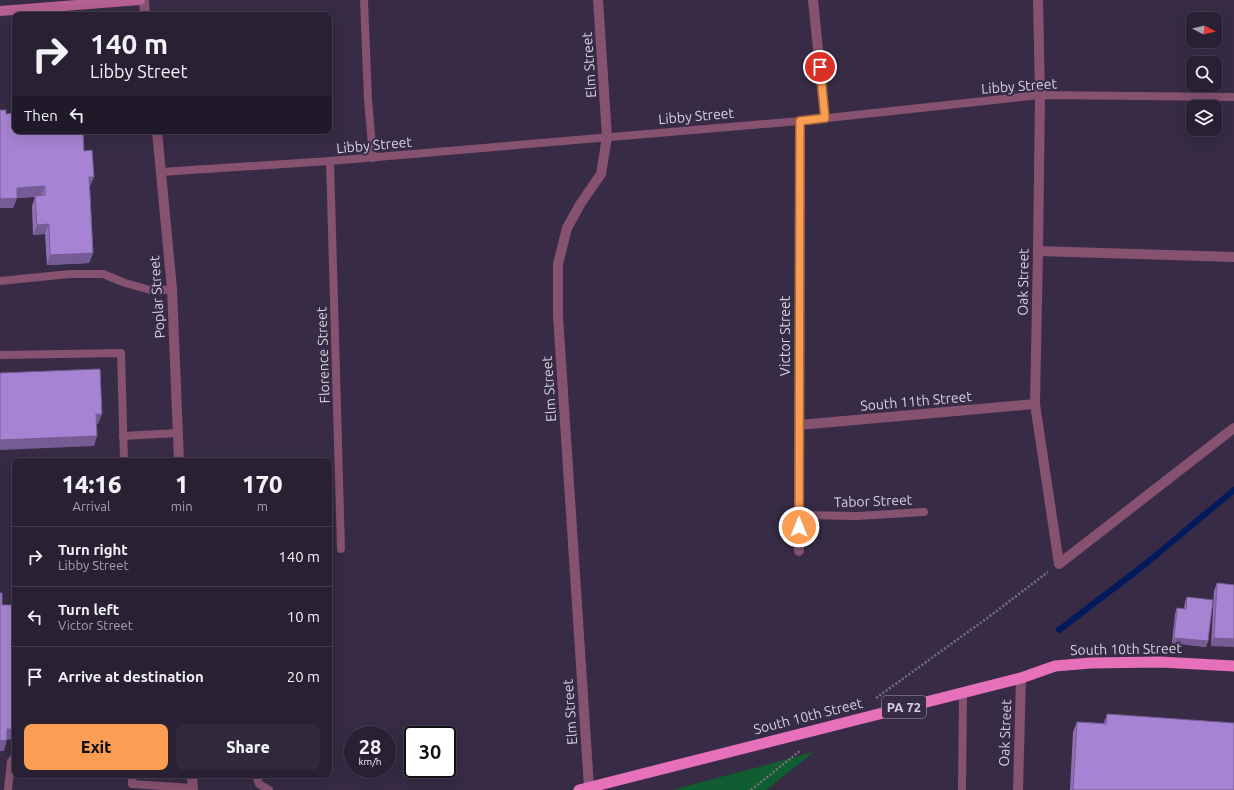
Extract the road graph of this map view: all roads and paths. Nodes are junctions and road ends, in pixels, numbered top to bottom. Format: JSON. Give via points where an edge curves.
{"nodes":[{"id":1,"x":140,"y":0,"type":"edge"},
{"id":2,"x":144,"y":0,"type":"edge"},
{"id":3,"x":364,"y":0,"type":"edge"},
{"id":4,"x":598,"y":0,"type":"edge"},
{"id":5,"x":813,"y":0,"type":"edge"},
{"id":6,"x":1038,"y":0,"type":"edge"},
{"id":7,"x":0,"y":11,"type":"edge"},
{"id":8,"x":145,"y":12,"type":"edge"},
{"id":9,"x":1040,"y":95,"type":"junction"},
{"id":10,"x":1234,"y":97,"type":"edge"},
{"id":11,"x":825,"y":118,"type":"junction"},
{"id":12,"x":800,"y":121,"type":"junction"},
{"id":13,"x":157,"y":134,"type":"edge"},
{"id":14,"x":607,"y":137,"type":"junction"},
{"id":15,"x":373,"y":158,"type":"junction"},
{"id":16,"x":330,"y":161,"type":"junction"},
{"id":17,"x":161,"y":172,"type":"junction"},
{"id":18,"x":1038,"y":251,"type":"junction"},
{"id":19,"x":1234,"y":257,"type":"edge"},
{"id":20,"x":0,"y":281,"type":"edge"},
{"id":21,"x":172,"y":289,"type":"junction"},
{"id":22,"x":0,"y":355,"type":"edge"},
{"id":23,"x":1035,"y":404,"type":"junction"},
{"id":24,"x":799,"y":425,"type":"junction"},
{"id":25,"x":1234,"y":428,"type":"edge"},
{"id":26,"x":178,"y":432,"type":"junction"},
{"id":27,"x":123,"y":436,"type":"junction"},
{"id":28,"x":124,"y":458,"type":"edge"},
{"id":29,"x":179,"y":458,"type":"edge"},
{"id":30,"x":924,"y":512,"type":"dead end"},
{"id":31,"x":799,"y":515,"type":"junction"},
{"id":32,"x":341,"y":549,"type":"dead end"},
{"id":33,"x":798,"y":552,"type":"dead end"},
{"id":34,"x":1059,"y":564,"type":"junction"},
{"id":35,"x":1234,"y":666,"type":"edge"},
{"id":36,"x":1021,"y":678,"type":"junction"},
{"id":37,"x":963,"y":692,"type":"junction"},
{"id":38,"x":871,"y":701,"type":"dead end"},
{"id":39,"x":804,"y":748,"type":"dead end"},
{"id":40,"x":12,"y":760,"type":"edge"},
{"id":41,"x":192,"y":778,"type":"edge"},
{"id":42,"x":257,"y":778,"type":"edge"},
{"id":43,"x":131,"y":787,"type":"edge"},
{"id":44,"x":193,"y":789,"type":"edge"},
{"id":45,"x":584,"y":789,"type":"edge"},
{"id":46,"x":8,"y":790,"type":"edge"},
{"id":47,"x":269,"y":790,"type":"edge"},
{"id":48,"x":751,"y":790,"type":"edge"},
{"id":49,"x":962,"y":790,"type":"edge"},
{"id":50,"x":1018,"y":790,"type":"edge"}],
"edges":[{"from":1,"to":7,"type":"main road"},
{"from":2,"to":8,"type":"street"},
{"from":3,"to":15,"type":"lane"},
{"from":4,"to":14,"type":"street","name":"Elm Street"},
{"from":5,"to":11,"type":"street"},
{"from":6,"to":9,"type":"street","name":"Oak Street"},
{"from":9,"to":10,"type":"lane","name":"Libby Street"},
{"from":9,"to":11,"type":"lane","name":"Libby Street"},
{"from":9,"to":18,"type":"street","name":"Oak Street"},
{"from":11,"to":12,"type":"lane","name":"Libby Street"},
{"from":12,"to":14,"type":"lane","name":"Libby Street"},
{"from":12,"to":24,"type":"street","name":"Victor Street"},
{"from":13,"to":17,"type":"street","name":"Poplar Street"},
{"from":14,"to":15,"type":"lane","name":"Libby Street"},
{"from":14,"to":45,"type":"street","name":"Elm Street","via":[[601,174],[567,228],[558,264],[558,316]]},
{"from":15,"to":16,"type":"lane","name":"Libby Street"},
{"from":16,"to":17,"type":"lane","name":"Libby Street"},
{"from":16,"to":32,"type":"lane","name":"Florence Street"},
{"from":17,"to":21,"type":"street","name":"Poplar Street"},
{"from":18,"to":19,"type":"street"},
{"from":18,"to":23,"type":"street","name":"Oak Street"},
{"from":20,"to":21,"type":"lane","via":[[70,274],[103,274],[154,291]]},
{"from":21,"to":26,"type":"street","name":"Poplar Street"},
{"from":22,"to":27,"type":"lane","via":[[121,353]]},
{"from":23,"to":24,"type":"street","name":"South 11th Street"},
{"from":23,"to":34,"type":"street","name":"Oak Street"},
{"from":24,"to":31,"type":"street","name":"Victor Street"},
{"from":25,"to":34,"type":"street"},
{"from":26,"to":27,"type":"lane"},
{"from":26,"to":29,"type":"street","name":"Poplar Street"},
{"from":27,"to":28,"type":"lane"},
{"from":30,"to":31,"type":"lane","name":"Tabor Street","via":[[857,516]]},
{"from":31,"to":33,"type":"street","name":"Victor Street"},
{"from":34,"to":38,"type":"path"},
{"from":35,"to":36,"type":"highway","name":"South 10th Street","number":"PA 72","via":[[1160,662],[1091,663],[1055,666]]},
{"from":36,"to":37,"type":"highway","name":"South 10th Street","number":"PA 72"},
{"from":36,"to":50,"type":"street","name":"Oak Street"},
{"from":37,"to":45,"type":"highway","name":"South 10th Street","number":"PA 72"},
{"from":37,"to":49,"type":"lane"},
{"from":39,"to":48,"type":"path"},
{"from":40,"to":46,"type":"lane"},
{"from":41,"to":44,"type":"street"},
{"from":42,"to":47,"type":"lane","via":[[259,784]]},
{"from":43,"to":44,"type":"lane"}]}
